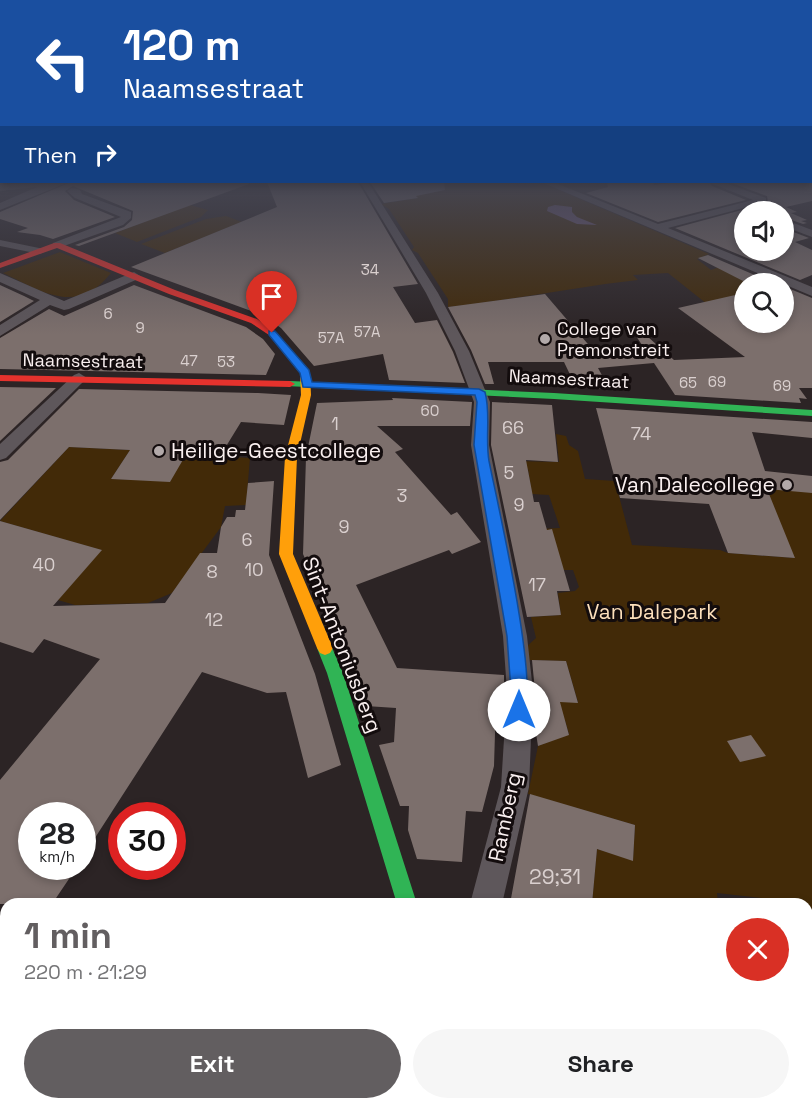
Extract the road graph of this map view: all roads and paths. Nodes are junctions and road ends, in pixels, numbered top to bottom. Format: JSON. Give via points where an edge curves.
{"nodes":[{"id":1,"x":94,"y":232,"type":"edge"},
{"id":2,"x":394,"y":232,"type":"edge"},
{"id":3,"x":666,"y":232,"type":"edge"},
{"id":4,"x":0,"y":243,"type":"edge"},
{"id":5,"x":57,"y":245,"type":"junction"},
{"id":6,"x":40,"y":251,"type":"junction"},
{"id":7,"x":0,"y":266,"type":"edge"},
{"id":8,"x":134,"y":276,"type":"junction"},
{"id":9,"x":0,"y":277,"type":"edge"},
{"id":10,"x":812,"y":292,"type":"edge"},
{"id":11,"x":49,"y":300,"type":"junction"},
{"id":12,"x":0,"y":332,"type":"edge"},
{"id":13,"x":0,"y":378,"type":"edge"},
{"id":14,"x":79,"y":378,"type":"junction"},
{"id":15,"x":307,"y":385,"type":"junction"},
{"id":16,"x":479,"y":392,"type":"junction"},
{"id":17,"x":812,"y":413,"type":"edge"},
{"id":18,"x":0,"y":454,"type":"edge"},
{"id":19,"x":488,"y":895,"type":"edge"},
{"id":20,"x":405,"y":898,"type":"edge"}],
"edges":[{"from":1,"to":5,"type":"street"},
{"from":2,"to":16,"type":"street","via":[[432,293]]},
{"from":3,"to":10,"type":"street"},
{"from":4,"to":6,"type":"street"},
{"from":5,"to":6,"type":"street"},
{"from":5,"to":8,"type":"street"},
{"from":6,"to":7,"type":"street"},
{"from":8,"to":11,"type":"street","via":[[64,306]]},
{"from":8,"to":15,"type":"street","via":[[254,321],[289,351],[305,373]]},
{"from":9,"to":11,"type":"street"},
{"from":11,"to":12,"type":"street"},
{"from":13,"to":14,"type":"street","name":"Naamsestraat"},
{"from":14,"to":15,"type":"street","name":"Naamsestraat"},
{"from":14,"to":18,"type":"street"},
{"from":15,"to":16,"type":"street","name":"Naamsestraat"},
{"from":15,"to":20,"type":"street","name":"Sint-Antoniusberg","via":[[293,442],[286,554],[335,673]]},
{"from":16,"to":17,"type":"street","name":"Naamsestraat"},
{"from":16,"to":19,"type":"street","name":"Ramberg","via":[[480,445],[515,636],[520,691],[515,787]]}]}
